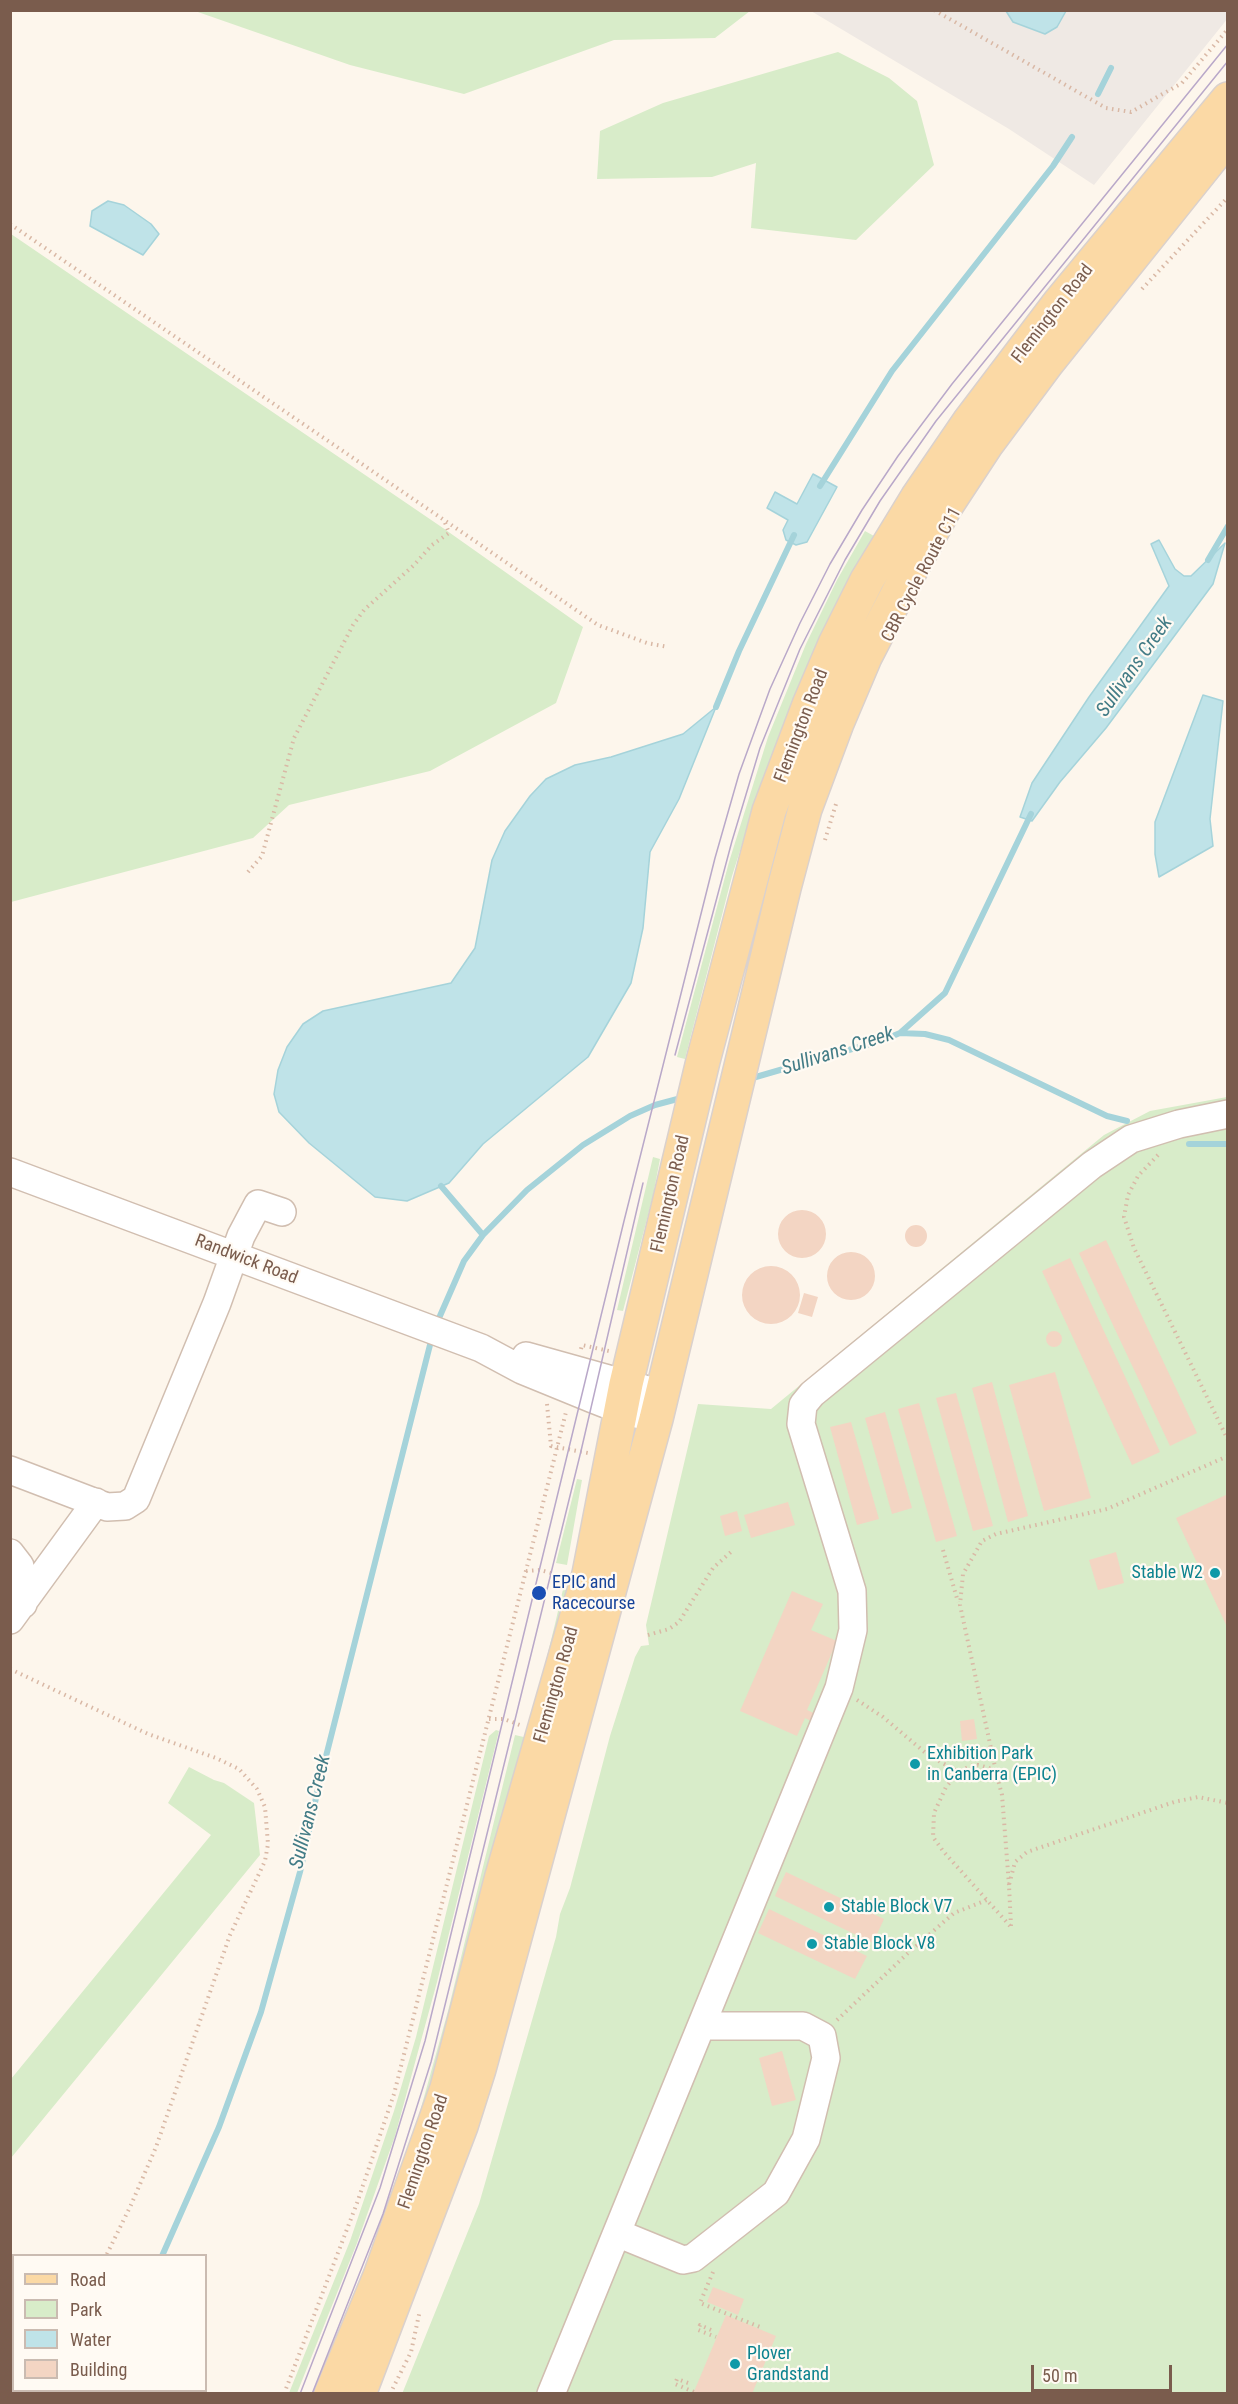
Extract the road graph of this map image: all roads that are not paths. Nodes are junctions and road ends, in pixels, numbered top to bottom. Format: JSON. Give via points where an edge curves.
{"nodes":[{"id":1,"x":1227,"y":99,"type":"edge"},
{"id":2,"x":1227,"y":137,"type":"edge"},
{"id":3,"x":1227,"y":1114,"type":"edge"},
{"id":4,"x":10,"y":1172,"type":"edge"},
{"id":5,"x":282,"y":1212,"type":"dead end"},
{"id":6,"x":234,"y":1255,"type":"junction"},
{"id":7,"x":627,"y":1384,"type":"junction"},
{"id":8,"x":659,"y":1406,"type":"junction"},
{"id":9,"x":10,"y":1470,"type":"edge"},
{"id":10,"x":96,"y":1502,"type":"junction"},
{"id":11,"x":10,"y":1553,"type":"edge"},
{"id":12,"x":17,"y":1612,"type":"edge"},
{"id":13,"x":515,"y":1882,"type":"junction"},
{"id":14,"x":703,"y":2026,"type":"junction"},
{"id":15,"x":617,"y":2232,"type":"junction"},
{"id":16,"x":331,"y":2394,"type":"edge"},
{"id":17,"x":359,"y":2394,"type":"edge"},
{"id":18,"x":551,"y":2394,"type":"edge"}],
"edges":[{"from":1,"to":7,"type":"main road","name":"Flemington Road","via":[[1060,302],[969,422],[867,580],[830,654],[769,811],[686,1128]]},
{"from":2,"to":8,"type":"main road","name":"Flemington Road","via":[[986,445],[944,509],[855,679],[805,809]]},
{"from":3,"to":14,"type":"street","via":[[1131,1139],[1092,1165],[803,1405],[800,1420],[852,1591],[853,1630],[839,1688]]},
{"from":4,"to":6,"type":"street","name":"Randwick Road"},
{"from":5,"to":6,"type":"street","via":[[258,1204]]},
{"from":6,"to":7,"type":"street","name":"Randwick Road","via":[[470,1344],[522,1370],[573,1380]]},
{"from":6,"to":10,"type":"street","via":[[139,1494],[131,1504],[119,1508]]},
{"from":7,"to":8,"type":"street","name":"Randwick Road"},
{"from":7,"to":13,"type":"main road","name":"Flemington Road","via":[[589,1574]]},
{"from":8,"to":13,"type":"main road","name":"Flemington Road"},
{"from":9,"to":10,"type":"street"},
{"from":10,"to":12,"type":"street"},
{"from":11,"to":12,"type":"street","via":[[20,1566]]},
{"from":13,"to":16,"type":"main road","name":"Flemington Road","via":[[380,2277]]},
{"from":13,"to":17,"type":"main road","name":"Flemington Road","via":[[480,2069]]},
{"from":14,"to":15,"type":"street"},
{"from":14,"to":15,"type":"street","via":[[802,2026],[822,2037],[826,2058],[806,2139],[776,2193],[693,2258],[682,2260]]},
{"from":15,"to":18,"type":"street"}]}
